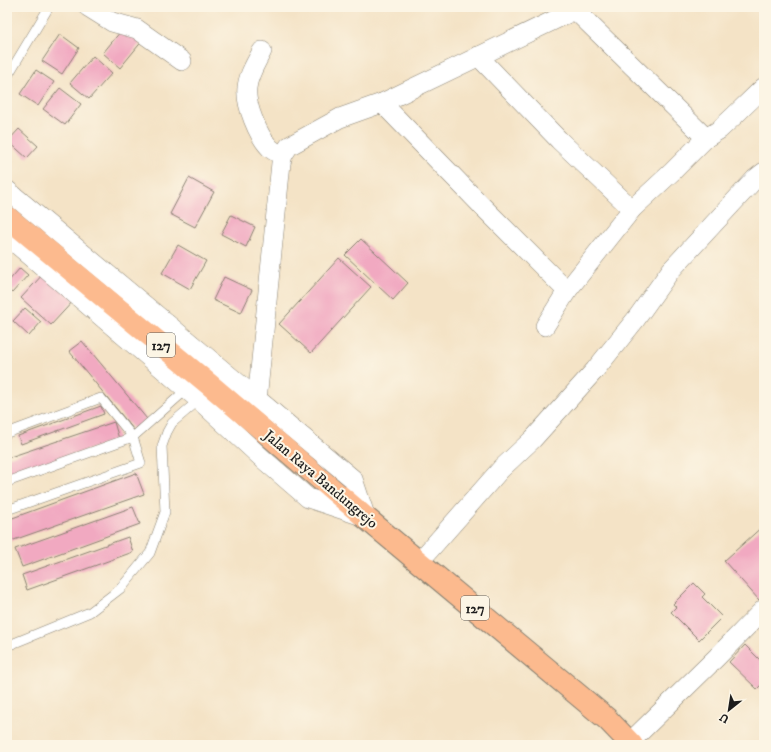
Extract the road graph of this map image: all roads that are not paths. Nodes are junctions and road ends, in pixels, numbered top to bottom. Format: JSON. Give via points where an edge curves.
{"nodes":[{"id":1,"x":49,"y":7,"type":"edge"},
{"id":2,"x":88,"y":7,"type":"edge"},
{"id":3,"x":575,"y":8,"type":"edge"},
{"id":4,"x":262,"y":51,"type":"dead end"},
{"id":5,"x":478,"y":56,"type":"junction"},
{"id":6,"x":182,"y":61,"type":"dead end"},
{"id":7,"x":7,"y":77,"type":"edge"},
{"id":8,"x":764,"y":87,"type":"edge"},
{"id":9,"x":382,"y":103,"type":"junction"},
{"id":10,"x":706,"y":138,"type":"junction"},
{"id":11,"x":283,"y":155,"type":"junction"},
{"id":12,"x":764,"y":172,"type":"edge"},
{"id":13,"x":7,"y":190,"type":"edge"},
{"id":14,"x":632,"y":208,"type":"junction"},
{"id":15,"x":7,"y":216,"type":"edge"},
{"id":16,"x":10,"y":244,"type":"edge"},
{"id":17,"x":567,"y":291,"type":"junction"},
{"id":18,"x":545,"y":326,"type":"dead end"},
{"id":19,"x":193,"y":395,"type":"junction"},
{"id":20,"x":257,"y":400,"type":"junction"},
{"id":21,"x":7,"y":433,"type":"edge"},
{"id":22,"x":133,"y":437,"type":"junction"},
{"id":23,"x":7,"y":482,"type":"edge"},
{"id":24,"x":7,"y":510,"type":"edge"},
{"id":25,"x":366,"y":518,"type":"junction"},
{"id":26,"x":419,"y":562,"type":"junction"},
{"id":27,"x":764,"y":609,"type":"edge"},
{"id":28,"x":7,"y":646,"type":"edge"},
{"id":29,"x":629,"y":744,"type":"edge"}],
"edges":[{"from":1,"to":7,"type":"lane"},
{"from":2,"to":6,"type":"street","via":[[112,22],[137,29]]},
{"from":3,"to":5,"type":"street"},
{"from":3,"to":10,"type":"street"},
{"from":4,"to":11,"type":"street","via":[[249,76],[246,90],[248,101],[263,139],[276,153]]},
{"from":5,"to":9,"type":"street"},
{"from":5,"to":14,"type":"street","via":[[559,140]]},
{"from":8,"to":10,"type":"street","via":[[719,130]]},
{"from":9,"to":11,"type":"street","via":[[340,118],[289,146]]},
{"from":9,"to":17,"type":"street"},
{"from":10,"to":14,"type":"street"},
{"from":11,"to":20,"type":"street"},
{"from":12,"to":26,"type":"street","via":[[671,270],[595,370],[533,439],[496,474]]},
{"from":13,"to":20,"type":"street"},
{"from":14,"to":17,"type":"street"},
{"from":15,"to":25,"type":"main road","name":"Jalan Raya Bandungrejo","number":"127"},
{"from":16,"to":19,"type":"street"},
{"from":17,"to":18,"type":"street"},
{"from":19,"to":22,"type":"lane"},
{"from":19,"to":25,"type":"street","via":[[308,498]]},
{"from":19,"to":28,"type":"lane","via":[[172,423],[162,446],[165,512],[150,553],[120,589],[90,612]]},
{"from":20,"to":25,"type":"street","via":[[353,479]]},
{"from":21,"to":22,"type":"lane","via":[[101,398]]},
{"from":22,"to":23,"type":"lane"},
{"from":22,"to":24,"type":"lane","via":[[141,463]]},
{"from":25,"to":26,"type":"main road","name":"Jalan Raya Bandungrejo","number":"127"},
{"from":26,"to":29,"type":"main road","name":"Jalan Raya Bandungrejo","number":"127","via":[[607,719]]},
{"from":27,"to":29,"type":"street"}]}
